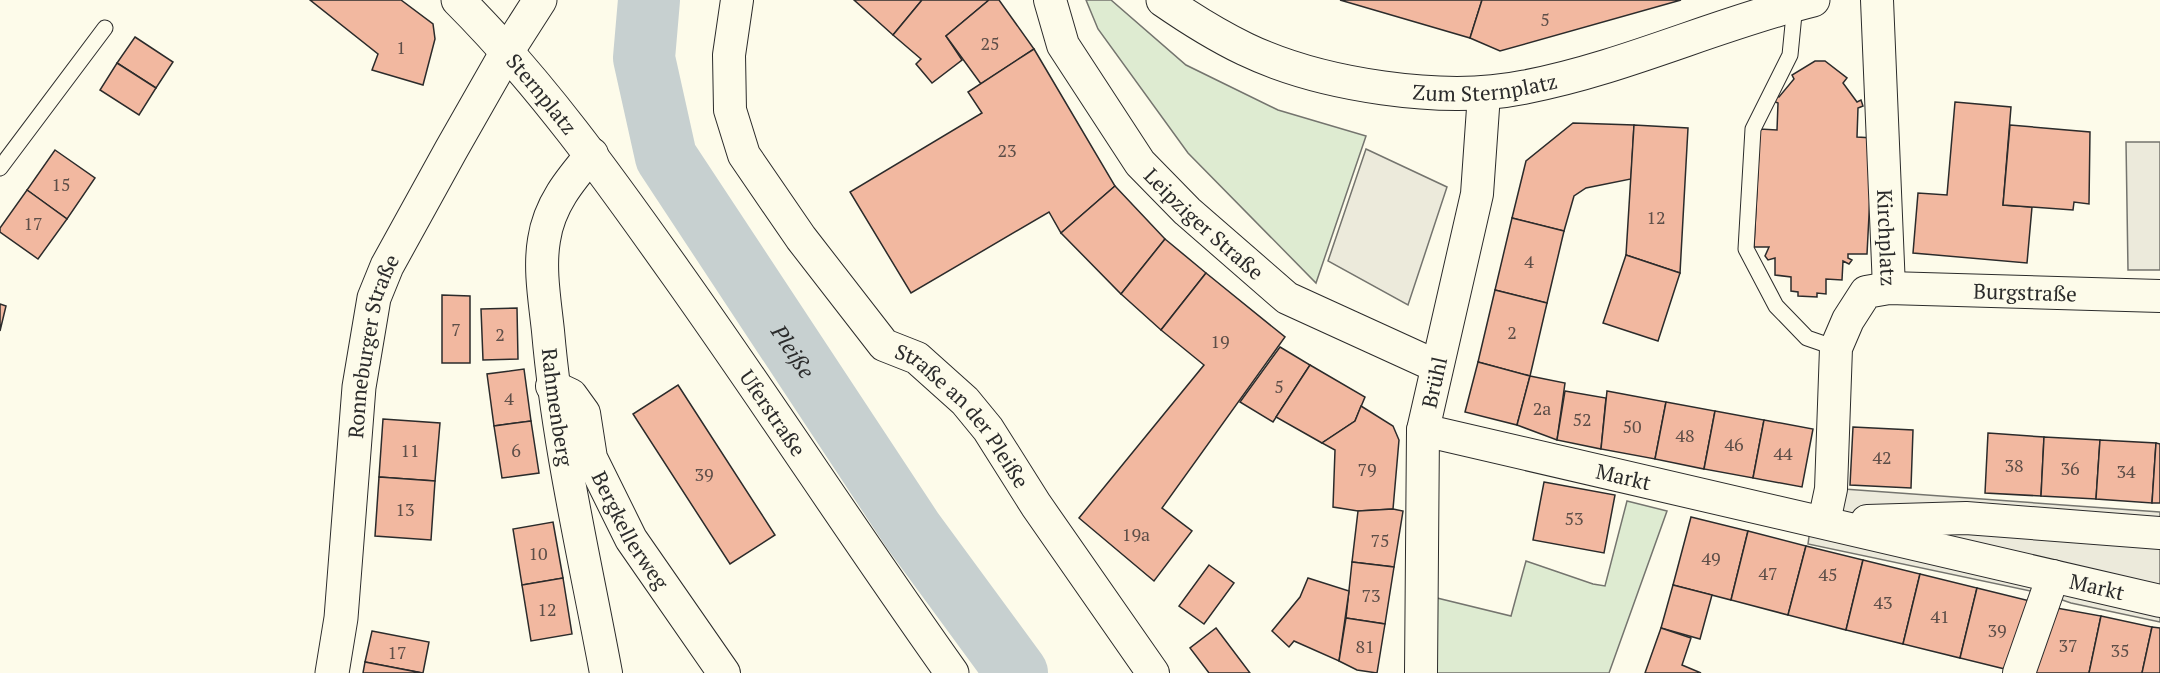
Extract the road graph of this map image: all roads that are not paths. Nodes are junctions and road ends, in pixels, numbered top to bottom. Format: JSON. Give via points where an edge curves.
{"nodes":[{"id":1,"x":458,"y":0,"type":"edge"},
{"id":2,"x":540,"y":0,"type":"edge"},
{"id":3,"x":736,"y":0,"type":"edge"},
{"id":4,"x":1050,"y":0,"type":"edge"},
{"id":5,"x":1163,"y":0,"type":"edge"},
{"id":6,"x":1877,"y":0,"type":"edge"},
{"id":7,"x":1801,"y":1,"type":"edge"},
{"id":8,"x":105,"y":28,"type":"dead end"},
{"id":9,"x":508,"y":50,"type":"junction"},
{"id":10,"x":1484,"y":94,"type":"junction"},
{"id":11,"x":592,"y":154,"type":"junction"},
{"id":12,"x":0,"y":168,"type":"edge"},
{"id":13,"x":1889,"y":288,"type":"junction"},
{"id":14,"x":2160,"y":296,"type":"edge"},
{"id":15,"x":1836,"y":348,"type":"junction"},
{"id":16,"x":1436,"y":366,"type":"junction"},
{"id":17,"x":552,"y":386,"type":"junction"},
{"id":18,"x":1423,"y":430,"type":"junction"},
{"id":19,"x":1824,"y":522,"type":"junction"},
{"id":20,"x":2160,"y":533,"type":"edge"},
{"id":21,"x":2053,"y":576,"type":"junction"},
{"id":22,"x":2160,"y":601,"type":"edge"},
{"id":23,"x":332,"y":673,"type":"edge"},
{"id":24,"x":606,"y":673,"type":"edge"},
{"id":25,"x":724,"y":673,"type":"edge"},
{"id":26,"x":952,"y":673,"type":"edge"},
{"id":27,"x":1153,"y":673,"type":"edge"},
{"id":28,"x":1421,"y":673,"type":"edge"},
{"id":29,"x":2019,"y":673,"type":"edge"}],
"edges":[{"from":1,"to":9,"type":"main road"},
{"from":2,"to":9,"type":"main road","name":"Sternplatz"},
{"from":3,"to":27,"type":"street","name":"Straße an der Pleiße","via":[[729,55],[730,110],[744,155],[801,238],[884,345],[916,358],[965,401],[988,429]]},
{"from":4,"to":16,"type":"street","name":"Leipziger Straße","via":[[1064,45],[1140,163],[1187,211],[1287,298]]},
{"from":5,"to":10,"type":"main road","name":"Zum Sternplatz","via":[[1246,50],[1283,64],[1413,92]]},
{"from":6,"to":13,"type":"street","name":"Kirchplatz"},
{"from":7,"to":10,"type":"main road","name":"Zum Sternplatz","via":[[1586,71]]},
{"from":7,"to":15,"type":"lane","via":[[1790,55],[1753,129],[1746,249],[1776,306],[1807,338]]},
{"from":8,"to":12,"type":"lane"},
{"from":9,"to":11,"type":"main road","name":"Sternplatz"},
{"from":9,"to":23,"type":"main road","name":"Ronneburger Straße","via":[[387,266],[374,298],[358,387],[341,618]]},
{"from":10,"to":16,"type":"street","name":"Brühl","via":[[1477,194]]},
{"from":11,"to":17,"type":"street","name":"Rahmenberg","via":[[567,184],[552,211],[544,241]]},
{"from":11,"to":26,"type":"main road","name":"Uferstraße"},
{"from":13,"to":14,"type":"street","name":"Burgstraße"},
{"from":13,"to":15,"type":"street","name":"Kirchplatz","via":[[1866,292]]},
{"from":15,"to":19,"type":"street","name":"Kirchplatz","via":[[1831,489]]},
{"from":16,"to":18,"type":"street","name":"Brühl"},
{"from":17,"to":24,"type":"street","name":"Rahmenberg"},
{"from":17,"to":25,"type":"street","name":"Bergkellerweg","via":[[571,395],[584,413],[591,458],[632,539]]},
{"from":18,"to":19,"type":"street","name":"Markt"},
{"from":18,"to":28,"type":"street","name":"Brühl"},
{"from":19,"to":20,"type":"street","name":"Markt","via":[[1966,518]]},
{"from":19,"to":21,"type":"street","name":"Markt"},
{"from":21,"to":22,"type":"street","name":"Markt"},
{"from":21,"to":29,"type":"street"}]}
